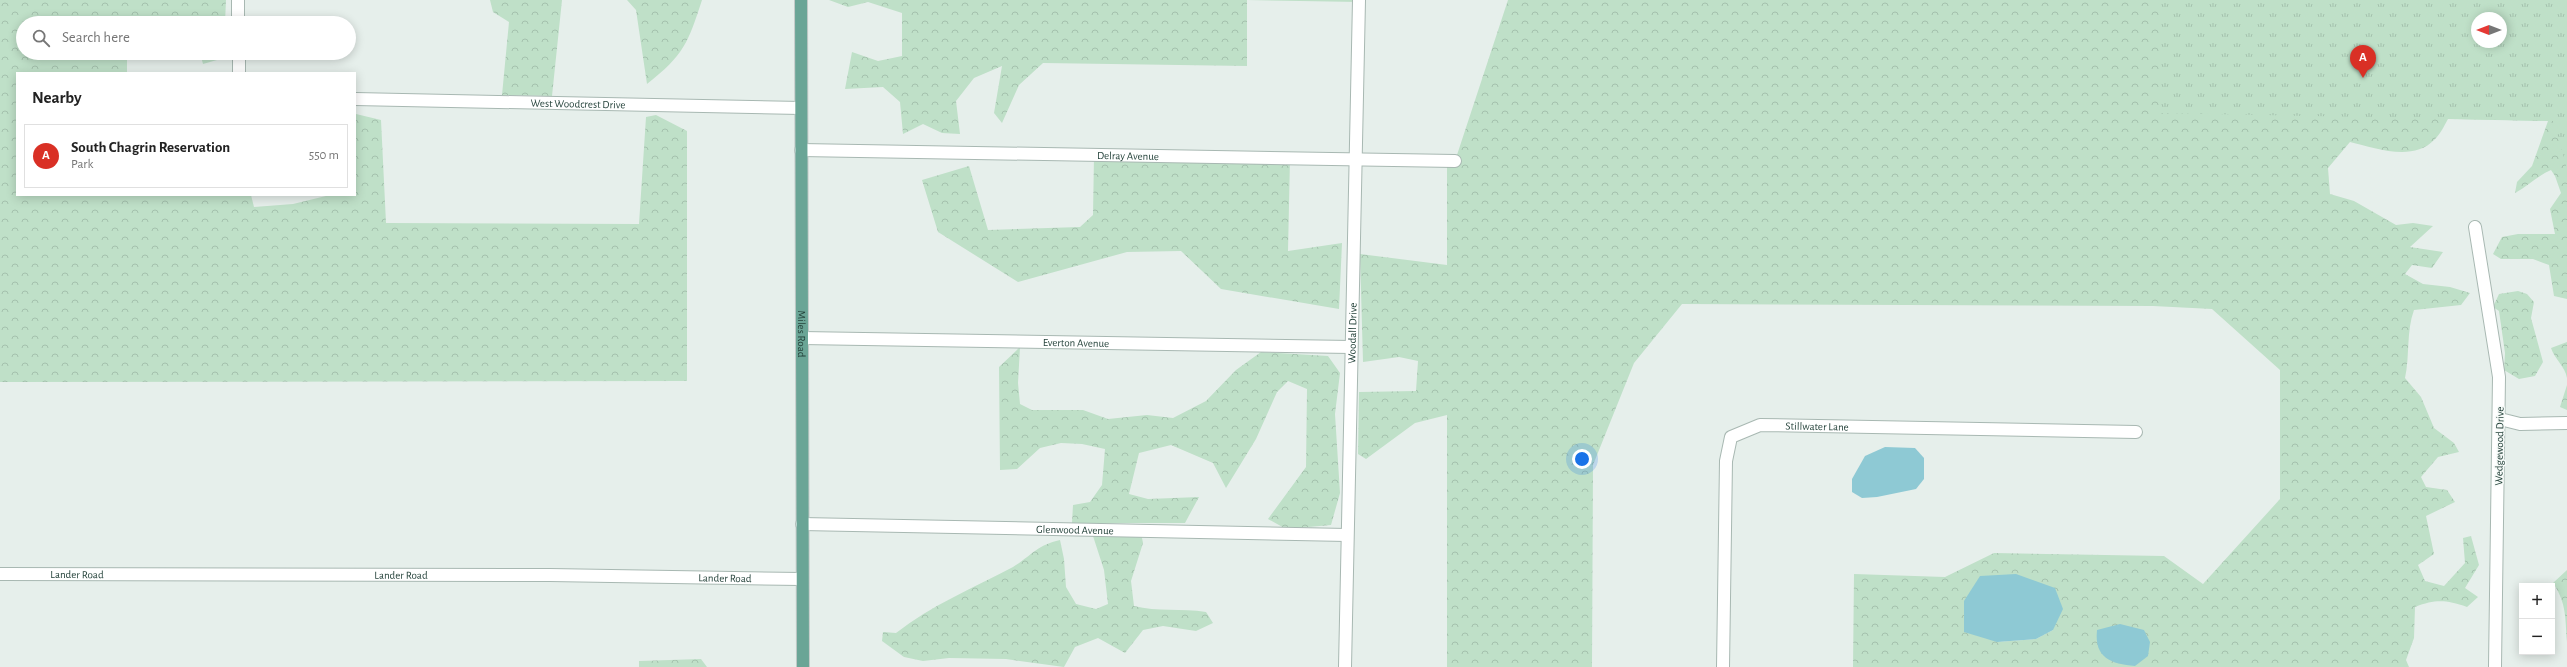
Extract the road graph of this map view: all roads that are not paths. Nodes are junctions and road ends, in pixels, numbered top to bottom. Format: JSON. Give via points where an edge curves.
{"nodes":[{"id":1,"x":238,"y":0,"type":"edge"},
{"id":2,"x":801,"y":0,"type":"edge"},
{"id":3,"x":1359,"y":0,"type":"edge"},
{"id":4,"x":238,"y":16,"type":"edge"},
{"id":5,"x":238,"y":60,"type":"edge"},
{"id":6,"x":239,"y":72,"type":"edge"},
{"id":7,"x":356,"y":99,"type":"edge"},
{"id":8,"x":801,"y":108,"type":"junction"},
{"id":9,"x":801,"y":150,"type":"junction"},
{"id":10,"x":1356,"y":160,"type":"junction"},
{"id":11,"x":1455,"y":161,"type":"dead end"},
{"id":12,"x":2475,"y":227,"type":"dead end"},
{"id":13,"x":802,"y":338,"type":"junction"},
{"id":14,"x":1351,"y":347,"type":"junction"},
{"id":15,"x":2500,"y":419,"type":"junction"},
{"id":16,"x":2567,"y":423,"type":"edge"},
{"id":17,"x":2136,"y":432,"type":"dead end"},
{"id":18,"x":802,"y":524,"type":"junction"},
{"id":19,"x":1347,"y":535,"type":"junction"},
{"id":20,"x":0,"y":574,"type":"edge"},
{"id":21,"x":801,"y":579,"type":"junction"},
{"id":22,"x":802,"y":667,"type":"edge"},
{"id":23,"x":1345,"y":667,"type":"edge"},
{"id":24,"x":1723,"y":667,"type":"edge"},
{"id":25,"x":2495,"y":667,"type":"edge"}],
"edges":[{"from":1,"to":4,"type":"street"},
{"from":2,"to":8,"type":"main road","name":"Miles Road"},
{"from":3,"to":10,"type":"street","name":"Woodall Drive"},
{"from":5,"to":6,"type":"street"},
{"from":7,"to":8,"type":"street","name":"West Woodcrest Drive"},
{"from":8,"to":9,"type":"main road","name":"Miles Road"},
{"from":9,"to":10,"type":"street","name":"Delray Avenue"},
{"from":9,"to":13,"type":"main road","name":"Miles Road"},
{"from":10,"to":11,"type":"street","name":"Delray Avenue"},
{"from":10,"to":14,"type":"street","name":"Woodall Drive"},
{"from":12,"to":15,"type":"street","name":"Wedgewood Drive","via":[[2499,377]]},
{"from":13,"to":14,"type":"street","name":"Everton Avenue"},
{"from":13,"to":18,"type":"main road","name":"Miles Road"},
{"from":14,"to":19,"type":"street","name":"Woodall Drive"},
{"from":15,"to":16,"type":"street","via":[[2520,424]]},
{"from":15,"to":25,"type":"street","name":"Wedgewood Drive"},
{"from":17,"to":24,"type":"street","name":"Stillwater Lane","via":[[1760,425],[1731,437],[1726,461]]},
{"from":18,"to":19,"type":"street","name":"Glenwood Avenue"},
{"from":18,"to":21,"type":"main road","name":"Miles Road"},
{"from":19,"to":23,"type":"street","name":"Woodall Drive"},
{"from":20,"to":21,"type":"street","name":"Lander Road","via":[[550,575]]},
{"from":21,"to":22,"type":"main road","name":"Miles Road"}]}
